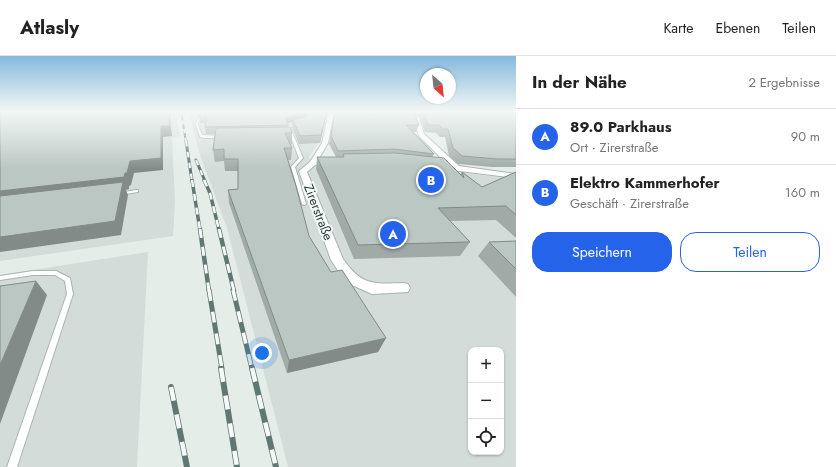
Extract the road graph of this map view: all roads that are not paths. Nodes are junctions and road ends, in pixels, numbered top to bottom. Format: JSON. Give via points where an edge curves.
{"nodes":[{"id":1,"x":199,"y":130,"type":"edge"},
{"id":2,"x":289,"y":130,"type":"edge"},
{"id":3,"x":327,"y":130,"type":"edge"},
{"id":4,"x":420,"y":130,"type":"edge"},
{"id":5,"x":283,"y":135,"type":"edge"},
{"id":6,"x":291,"y":135,"type":"junction"},
{"id":7,"x":229,"y":137,"type":"edge"},
{"id":8,"x":344,"y":162,"type":"edge"},
{"id":9,"x":313,"y":163,"type":"junction"},
{"id":10,"x":427,"y":165,"type":"edge"},
{"id":11,"x":456,"y":168,"type":"junction"},
{"id":12,"x":516,"y":176,"type":"edge"},
{"id":13,"x":136,"y":191,"type":"dead end"},
{"id":14,"x":113,"y":195,"type":"edge"},
{"id":15,"x":304,"y":204,"type":"dead end"},
{"id":16,"x":0,"y":278,"type":"edge"},
{"id":17,"x":403,"y":288,"type":"dead end"},
{"id":18,"x":12,"y":467,"type":"edge"}],
"edges":[{"from":1,"to":7,"type":"lane","via":[[201,136],[205,137]]},
{"from":2,"to":6,"type":"lane"},
{"from":3,"to":9,"type":"street","via":[[325,144]]},
{"from":4,"to":11,"type":"street","via":[[422,135]]},
{"from":5,"to":6,"type":"lane"},
{"from":6,"to":15,"type":"lane","via":[[301,158],[293,167]]},
{"from":8,"to":9,"type":"street","name":"Zirerstraße"},
{"from":9,"to":17,"type":"street","name":"Zirerstraße","via":[[303,171],[345,272],[357,282],[372,289]]},
{"from":10,"to":11,"type":"street"},
{"from":11,"to":12,"type":"street"},
{"from":13,"to":14,"type":"lane"},
{"from":16,"to":18,"type":"lane","via":[[33,273],[56,273],[68,280],[70,294]]}]}
